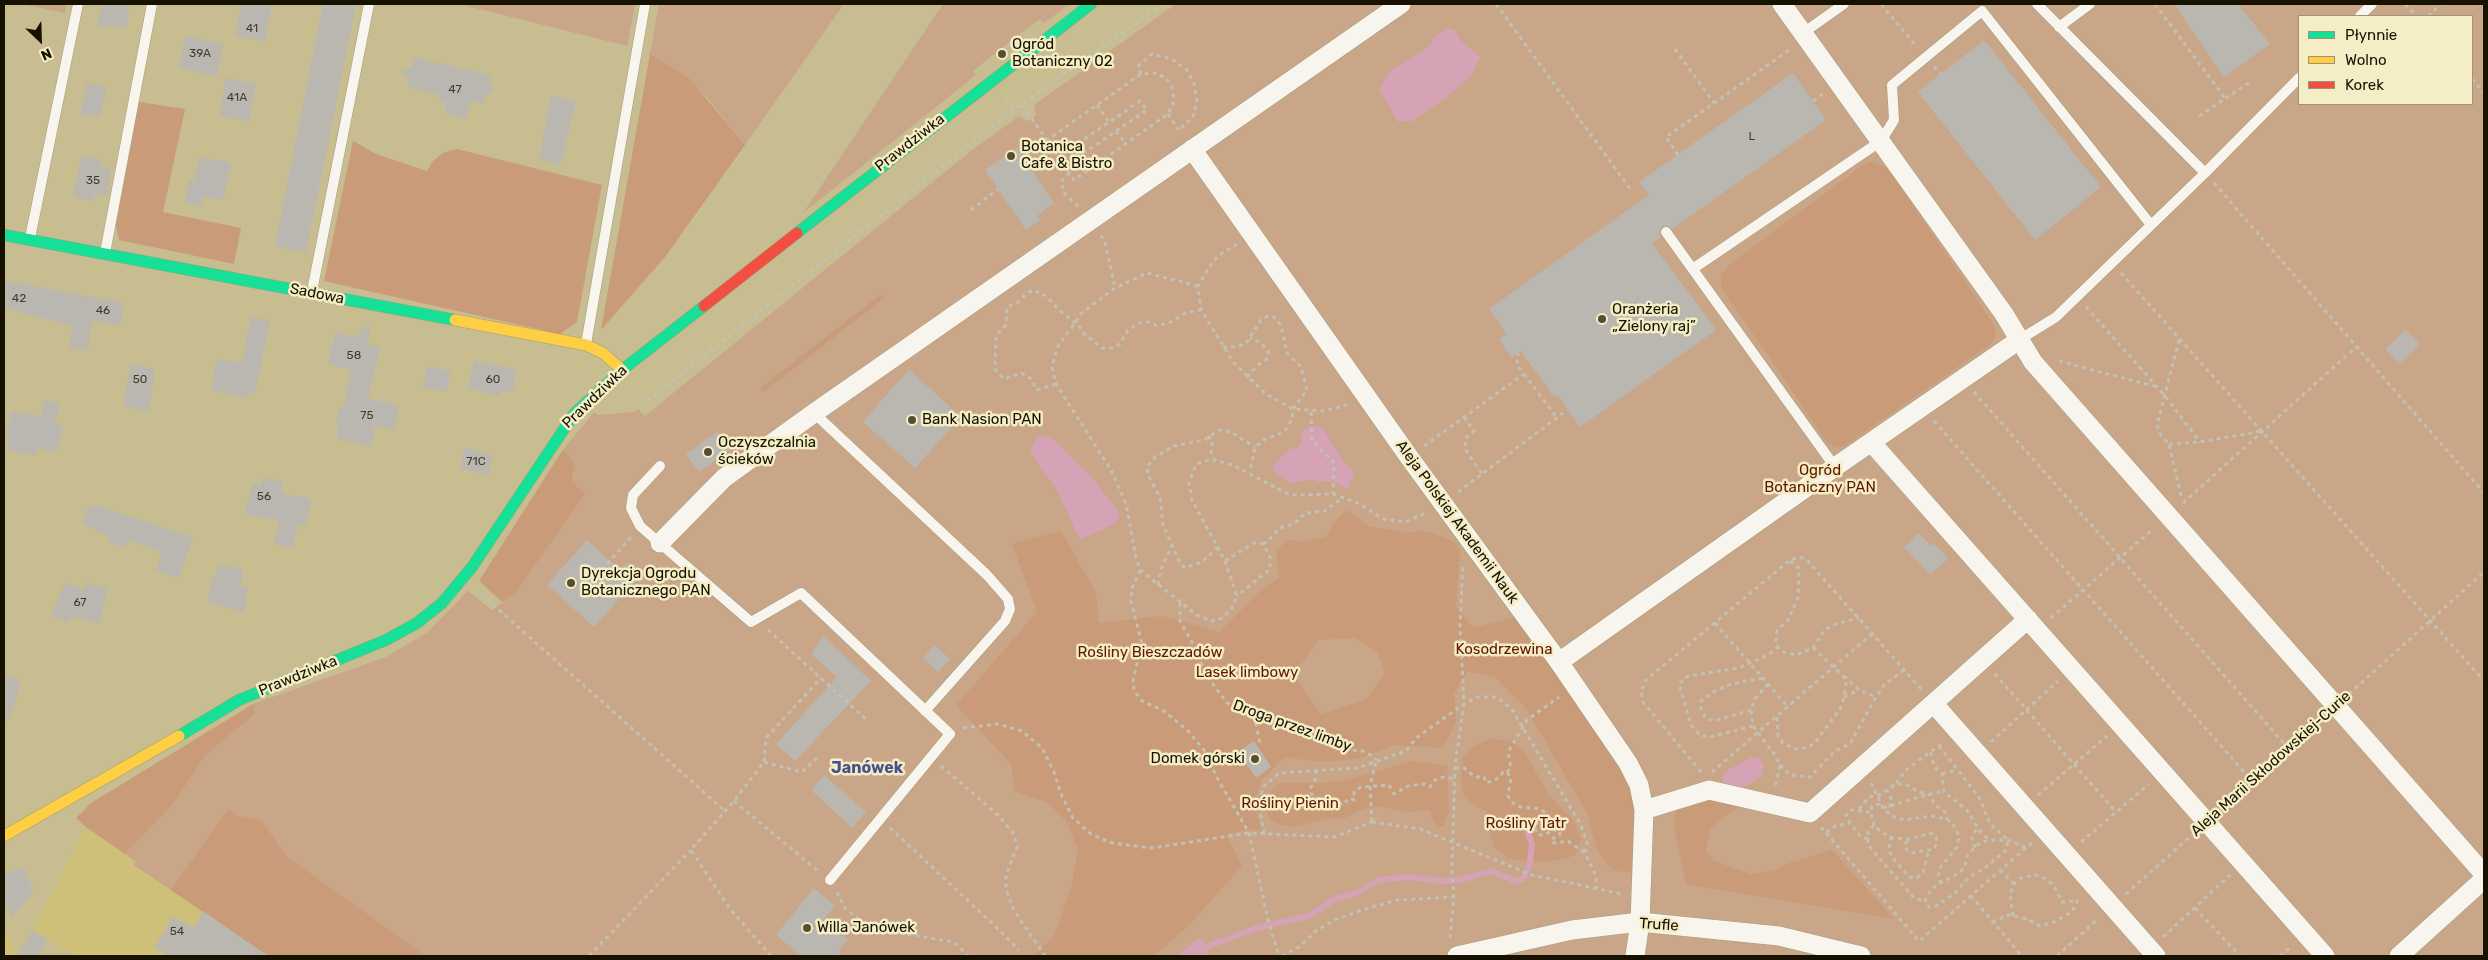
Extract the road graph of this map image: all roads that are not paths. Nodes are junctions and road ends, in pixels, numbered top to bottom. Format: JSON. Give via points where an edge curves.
{"nodes":[{"id":1,"x":78,"y":4,"type":"edge"},
{"id":2,"x":152,"y":4,"type":"edge"},
{"id":3,"x":370,"y":4,"type":"edge"},
{"id":4,"x":645,"y":4,"type":"edge"},
{"id":5,"x":1091,"y":4,"type":"edge"},
{"id":6,"x":1401,"y":4,"type":"edge"},
{"id":7,"x":1782,"y":4,"type":"edge"},
{"id":8,"x":1844,"y":4,"type":"edge"},
{"id":9,"x":2038,"y":4,"type":"edge"},
{"id":10,"x":2090,"y":4,"type":"edge"},
{"id":11,"x":2372,"y":4,"type":"edge"},
{"id":12,"x":2361,"y":15,"type":"edge"},
{"id":13,"x":2060,"y":27,"type":"junction"},
{"id":14,"x":1805,"y":35,"type":"junction"},
{"id":15,"x":2298,"y":79,"type":"edge"},
{"id":16,"x":1881,"y":141,"type":"junction"},
{"id":17,"x":1192,"y":149,"type":"junction"},
{"id":18,"x":2205,"y":173,"type":"junction"},
{"id":19,"x":2152,"y":225,"type":"junction"},
{"id":20,"x":1666,"y":232,"type":"dead end"},
{"id":21,"x":4,"y":235,"type":"edge"},
{"id":22,"x":29,"y":240,"type":"junction"},
{"id":23,"x":105,"y":256,"type":"junction"},
{"id":24,"x":1694,"y":268,"type":"junction"},
{"id":25,"x":311,"y":292,"type":"junction"},
{"id":26,"x":2019,"y":340,"type":"junction"},
{"id":27,"x":586,"y":345,"type":"junction"},
{"id":28,"x":622,"y":370,"type":"junction"},
{"id":29,"x":814,"y":412,"type":"junction"},
{"id":30,"x":1872,"y":442,"type":"junction"},
{"id":31,"x":660,"y":466,"type":"dead end"},
{"id":32,"x":1835,"y":467,"type":"junction"},
{"id":33,"x":660,"y":543,"type":"junction"},
{"id":34,"x":2033,"y":625,"type":"junction"},
{"id":35,"x":1560,"y":662,"type":"junction"},
{"id":36,"x":1934,"y":704,"type":"junction"},
{"id":37,"x":924,"y":711,"type":"junction"},
{"id":38,"x":1644,"y":810,"type":"junction"},
{"id":39,"x":4,"y":836,"type":"edge"},
{"id":40,"x":2484,"y":874,"type":"edge"},
{"id":41,"x":830,"y":880,"type":"road end"},
{"id":42,"x":2484,"y":880,"type":"edge"},
{"id":43,"x":1640,"y":922,"type":"junction"},
{"id":44,"x":1453,"y":951,"type":"edge"},
{"id":45,"x":2152,"y":953,"type":"edge"},
{"id":46,"x":1636,"y":956,"type":"edge"},
{"id":47,"x":1861,"y":956,"type":"edge"},
{"id":48,"x":2325,"y":956,"type":"edge"},
{"id":49,"x":2398,"y":956,"type":"edge"}],
"edges":[{"from":1,"to":22,"type":"lane"},
{"from":2,"to":23,"type":"lane"},
{"from":3,"to":25,"type":"lane"},
{"from":4,"to":27,"type":"lane"},
{"from":5,"to":28,"type":"street","name":"Prawdziwka"},
{"from":6,"to":17,"type":"street"},
{"from":7,"to":14,"type":"street"},
{"from":8,"to":14,"type":"lane"},
{"from":9,"to":13,"type":"lane"},
{"from":10,"to":13,"type":"lane"},
{"from":11,"to":12,"type":"lane"},
{"from":13,"to":18,"type":"lane"},
{"from":14,"to":16,"type":"street"},
{"from":15,"to":18,"type":"lane"},
{"from":16,"to":19,"type":"lane","via":[[1894,120],[1892,85],[1982,11]]},
{"from":16,"to":24,"type":"lane"},
{"from":16,"to":26,"type":"street"},
{"from":17,"to":29,"type":"street"},
{"from":17,"to":35,"type":"street","name":"Aleja Polskiej Akademii Nauk","via":[[1409,457]]},
{"from":18,"to":19,"type":"lane"},
{"from":19,"to":26,"type":"lane","via":[[2056,317]]},
{"from":20,"to":24,"type":"lane"},
{"from":21,"to":22,"type":"street","name":"Sadowa"},
{"from":22,"to":23,"type":"street","name":"Sadowa"},
{"from":23,"to":25,"type":"street","name":"Sadowa"},
{"from":24,"to":32,"type":"lane"},
{"from":25,"to":27,"type":"street","name":"Sadowa"},
{"from":26,"to":30,"type":"street"},
{"from":26,"to":40,"type":"street","via":[[2033,362],[2176,509],[2337,705]]},
{"from":27,"to":28,"type":"street","name":"Sadowa"},
{"from":28,"to":39,"type":"street","name":"Prawdziwka","via":[[574,414],[462,580],[442,603],[417,623],[386,640],[239,700]]},
{"from":29,"to":33,"type":"street","via":[[724,478]]},
{"from":29,"to":37,"type":"lane","via":[[987,575],[1008,599],[1010,609],[1005,621]]},
{"from":30,"to":32,"type":"street"},
{"from":30,"to":34,"type":"street"},
{"from":31,"to":33,"type":"lane","via":[[633,495],[631,508],[640,526]]},
{"from":32,"to":35,"type":"street"},
{"from":33,"to":37,"type":"lane","via":[[750,622],[801,593]]},
{"from":34,"to":36,"type":"street","via":[[1983,660]]},
{"from":34,"to":48,"type":"street"},
{"from":35,"to":38,"type":"street","name":"Aleja Polskiej Akademii Nauk","via":[[1628,764],[1639,786]]},
{"from":36,"to":38,"type":"street","via":[[1810,813],[1709,790]]},
{"from":36,"to":45,"type":"street"},
{"from":37,"to":41,"type":"lane","via":[[950,734]]},
{"from":38,"to":43,"type":"street","name":"Aleja Polskiej Akademii Nauk"},
{"from":42,"to":49,"type":"street"},
{"from":43,"to":44,"type":"street","name":"Trufle","via":[[1572,930]]},
{"from":43,"to":46,"type":"street","name":"Aleja Polskiej Akademii Nauk"},
{"from":43,"to":47,"type":"street","name":"Trufle","via":[[1780,936]]}]}
